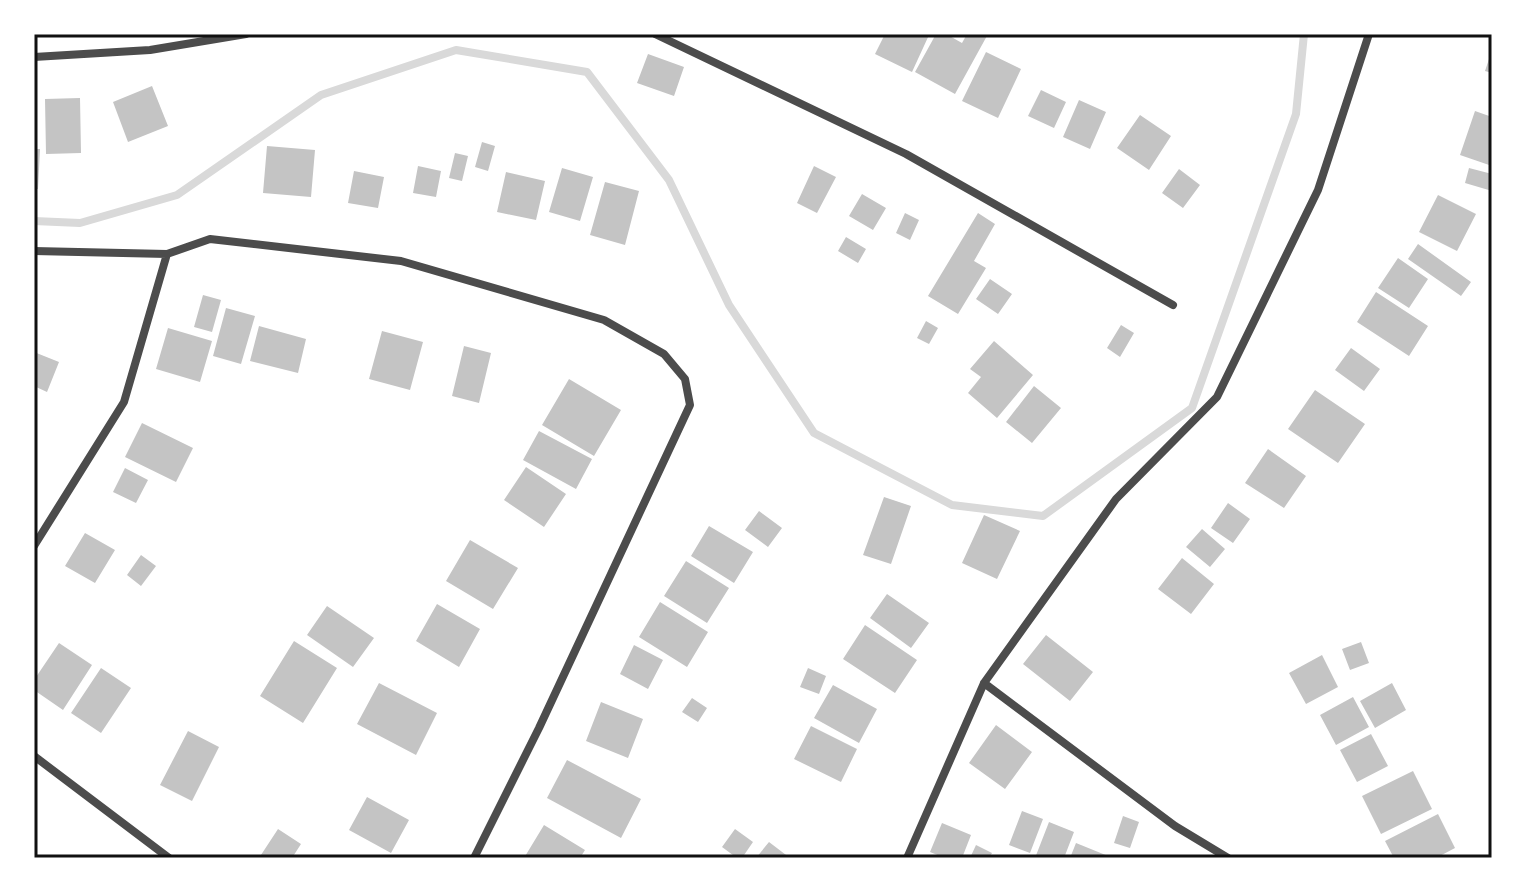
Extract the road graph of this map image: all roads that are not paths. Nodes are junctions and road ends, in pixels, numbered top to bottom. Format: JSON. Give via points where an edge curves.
{"nodes":[{"id":1,"x":246,"y":34,"type":"edge"},
{"id":2,"x":655,"y":34,"type":"edge"},
{"id":3,"x":1369,"y":34,"type":"edge"},
{"id":4,"x":34,"y":57,"type":"edge"},
{"id":5,"x":34,"y":251,"type":"edge"},
{"id":6,"x":167,"y":254,"type":"junction"},
{"id":7,"x":1173,"y":305,"type":"dead end"},
{"id":8,"x":34,"y":546,"type":"edge"},
{"id":9,"x":984,"y":683,"type":"junction"},
{"id":10,"x":34,"y":756,"type":"edge"},
{"id":11,"x":169,"y":858,"type":"edge"},
{"id":12,"x":474,"y":858,"type":"edge"},
{"id":13,"x":907,"y":858,"type":"edge"},
{"id":14,"x":1228,"y":858,"type":"edge"}],
"edges":[{"from":1,"to":4,"type":"street","via":[[150,50]]},
{"from":2,"to":7,"type":"street","via":[[906,154]]},
{"from":3,"to":9,"type":"street","via":[[1318,190],[1217,397],[1116,499]]},
{"from":5,"to":6,"type":"street"},
{"from":6,"to":8,"type":"street","via":[[124,402]]},
{"from":6,"to":12,"type":"street","via":[[210,239],[401,261],[604,320],[664,354],[685,379],[690,405]]},
{"from":9,"to":13,"type":"street"},
{"from":9,"to":14,"type":"street","via":[[1175,826]]},
{"from":10,"to":11,"type":"street"}]}
